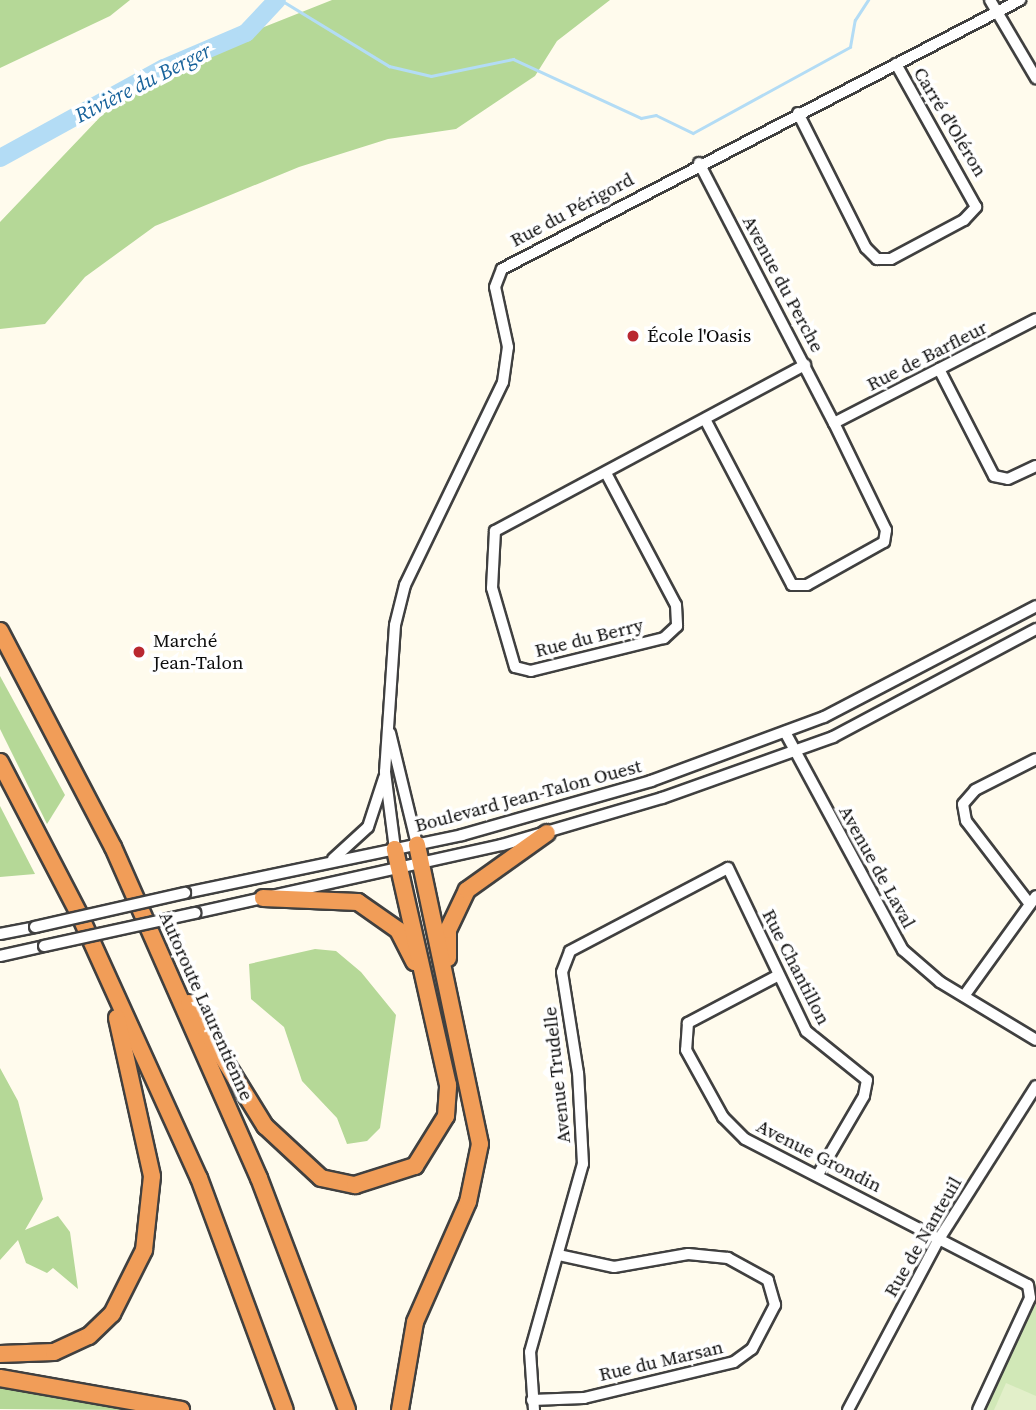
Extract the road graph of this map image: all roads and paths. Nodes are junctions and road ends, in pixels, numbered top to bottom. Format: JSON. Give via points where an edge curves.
{"nodes":[{"id":1,"x":990,"y":0,"type":"edge"},
{"id":2,"x":1020,"y":0,"type":"edge"},
{"id":3,"x":997,"y":12,"type":"junction"},
{"id":4,"x":896,"y":64,"type":"junction"},
{"id":5,"x":1036,"y":78,"type":"edge"},
{"id":6,"x":798,"y":113,"type":"junction"},
{"id":7,"x":699,"y":163,"type":"junction"},
{"id":8,"x":1036,"y":320,"type":"edge"},
{"id":9,"x":805,"y":365,"type":"junction"},
{"id":10,"x":939,"y":369,"type":"junction"},
{"id":11,"x":705,"y":419,"type":"junction"},
{"id":12,"x":834,"y":423,"type":"junction"},
{"id":13,"x":1036,"y":466,"type":"edge"},
{"id":14,"x":606,"y":473,"type":"junction"},
{"id":15,"x":1036,"y":606,"type":"edge"},
{"id":16,"x":1036,"y":629,"type":"edge"},
{"id":17,"x":0,"y":631,"type":"edge"},
{"id":18,"x":389,"y":731,"type":"junction"},
{"id":19,"x":785,"y":732,"type":"junction"},
{"id":20,"x":796,"y":752,"type":"junction"},
{"id":21,"x":1036,"y":759,"type":"edge"},
{"id":22,"x":0,"y":762,"type":"edge"},
{"id":23,"x":385,"y":772,"type":"junction"},
{"id":24,"x":547,"y":833,"type":"junction"},
{"id":25,"x":417,"y":845,"type":"junction"},
{"id":26,"x":395,"y":849,"type":"junction"},
{"id":27,"x":330,"y":861,"type":"junction"},
{"id":28,"x":419,"y":863,"type":"junction"},
{"id":29,"x":400,"y":867,"type":"junction"},
{"id":30,"x":728,"y":868,"type":"joint"},
{"id":31,"x":264,"y":898,"type":"junction"},
{"id":32,"x":1032,"y":900,"type":"edge"},
{"id":33,"x":0,"y":934,"type":"edge"},
{"id":34,"x":0,"y":956,"type":"edge"},
{"id":35,"x":165,"y":966,"type":"junction"},
{"id":36,"x":777,"y":976,"type":"junction"},
{"id":37,"x":107,"y":978,"type":"junction"},
{"id":38,"x":423,"y":983,"type":"junction"},
{"id":39,"x":451,"y":995,"type":"junction"},
{"id":40,"x":964,"y":996,"type":"junction"},
{"id":41,"x":1036,"y":1040,"type":"edge"},
{"id":42,"x":1036,"y":1086,"type":"edge"},
{"id":43,"x":819,"y":1173,"type":"junction"},
{"id":44,"x":939,"y":1239,"type":"junction"},
{"id":45,"x":559,"y":1255,"type":"junction"},
{"id":46,"x":0,"y":1354,"type":"edge"},
{"id":47,"x":0,"y":1378,"type":"edge"},
{"id":48,"x":533,"y":1405,"type":"edge"},
{"id":49,"x":181,"y":1410,"type":"edge"},
{"id":50,"x":285,"y":1410,"type":"edge"},
{"id":51,"x":347,"y":1410,"type":"edge"},
{"id":52,"x":400,"y":1410,"type":"edge"},
{"id":53,"x":848,"y":1410,"type":"edge"},
{"id":54,"x":978,"y":1410,"type":"edge"}],
"edges":[{"from":1,"to":3,"type":"street"},
{"from":2,"to":3,"type":"street","name":"Rue du Périgord"},
{"from":3,"to":4,"type":"street","name":"Rue du Périgord"},
{"from":3,"to":5,"type":"street"},
{"from":4,"to":6,"type":"street","name":"Rue du Périgord"},
{"from":4,"to":6,"type":"street","name":"Carré d'Oléron","via":[[976,207],[964,220],[891,259],[877,259],[866,248]]},
{"from":6,"to":7,"type":"street","name":"Rue du Périgord"},
{"from":7,"to":9,"type":"street","name":"Avenue du Perche"},
{"from":7,"to":18,"type":"street","name":"Rue du Périgord","via":[[502,269],[495,287],[508,347],[503,382],[405,585],[395,625]]},
{"from":8,"to":10,"type":"street","name":"Rue de Barfleur"},
{"from":9,"to":11,"type":"street","name":"Rue du Berry"},
{"from":9,"to":12,"type":"street","name":"Avenue du Perche"},
{"from":10,"to":12,"type":"street","name":"Rue de Barfleur"},
{"from":10,"to":13,"type":"street","via":[[994,476],[1008,479]]},
{"from":11,"to":12,"type":"street","name":"Avenue du Perche","via":[[781,574],[799,587],[887,537]]},
{"from":11,"to":14,"type":"street","name":"Rue du Berry"},
{"from":14,"to":14,"type":"street","name":"Rue du Berry","via":[[491,538],[492,588],[515,667],[531,671],[664,638],[677,626],[676,605]]},
{"from":15,"to":19,"type":"street","name":"Boulevard Jean-Talon Ouest"},
{"from":16,"to":20,"type":"street","name":"Boulevard Jean-Talon Ouest"},
{"from":17,"to":35,"type":"highway","name":"Autoroute Laurentienne","via":[[113,847]]},
{"from":18,"to":23,"type":"street","name":"Rue du Périgord"},
{"from":18,"to":25,"type":"street","name":"Rue du Périgord"},
{"from":19,"to":20,"type":"street","name":"Avenue de Laval"},
{"from":19,"to":25,"type":"street","name":"Boulevard Jean-Talon Ouest","via":[[580,803]]},
{"from":20,"to":24,"type":"street","name":"Boulevard Jean-Talon Ouest"},
{"from":20,"to":40,"type":"street","name":"Avenue de Laval","via":[[903,950]]},
{"from":21,"to":32,"type":"street","via":[[975,790],[963,804],[967,821]]},
{"from":22,"to":37,"type":"highway"},
{"from":23,"to":26,"type":"street","name":"Rue du Périgord"},
{"from":23,"to":27,"type":"street","via":[[368,827]]},
{"from":24,"to":28,"type":"street","name":"Boulevard Jean-Talon Ouest"},
{"from":24,"to":39,"type":"highway","via":[[467,890],[448,929]]},
{"from":25,"to":26,"type":"street","name":"Boulevard Jean-Talon Ouest"},
{"from":25,"to":28,"type":"highway"},
{"from":26,"to":27,"type":"street","name":"Boulevard Jean-Talon Ouest"},
{"from":26,"to":29,"type":"highway"},
{"from":27,"to":33,"type":"street","name":"Boulevard Jean-Talon Ouest","bridge":true},
{"from":28,"to":29,"type":"street","name":"Boulevard Jean-Talon Ouest"},
{"from":28,"to":39,"type":"highway"},
{"from":29,"to":31,"type":"street","name":"Boulevard Jean-Talon Ouest"},
{"from":29,"to":38,"type":"highway"},
{"from":30,"to":36,"type":"street","name":"Rue Chantillon"},
{"from":30,"to":45,"type":"street","name":"Avenue Trudelle","via":[[582,943],[563,961],[583,1127],[578,1196]]},
{"from":31,"to":34,"type":"street","name":"Boulevard Jean-Talon Ouest","bridge":true},
{"from":31,"to":38,"type":"highway","via":[[331,898],[378,912],[398,930]]},
{"from":32,"to":40,"type":"street"},
{"from":35,"to":38,"type":"highway","via":[[265,1126],[321,1178],[355,1185],[415,1166],[446,1116],[448,1085]]},
{"from":35,"to":51,"type":"highway","name":"Autoroute Laurentienne","via":[[259,1178]]},
{"from":36,"to":43,"type":"street","name":"Rue Chantillon","via":[[818,1045],[867,1080],[864,1096]]},
{"from":36,"to":43,"type":"street","name":"Avenue Grondin","via":[[698,1015],[683,1038],[733,1130]]},
{"from":37,"to":46,"type":"highway","via":[[148,1140],[153,1210],[144,1250],[112,1314],[89,1336],[54,1352]]},
{"from":37,"to":50,"type":"highway","via":[[198,1178]]},
{"from":39,"to":52,"type":"highway","via":[[480,1144],[468,1202],[415,1322]]},
{"from":40,"to":41,"type":"street","name":"Avenue de Laval"},
{"from":42,"to":44,"type":"street","name":"Rue de Nanteuil"},
{"from":43,"to":44,"type":"street","name":"Avenue Grondin"},
{"from":44,"to":53,"type":"street","name":"Rue de Nanteuil"},
{"from":44,"to":54,"type":"street","name":"Avenue Grondin","via":[[1028,1284],[1030,1298]]},
{"from":45,"to":48,"type":"street","name":"Avenue Trudelle","via":[[530,1352]]},
{"from":45,"to":48,"type":"street","name":"Rue du Marsan","via":[[614,1268],[688,1254],[728,1258],[768,1280],[775,1305],[751,1349],[734,1362],[584,1398]]},
{"from":47,"to":49,"type":"highway"}]}
